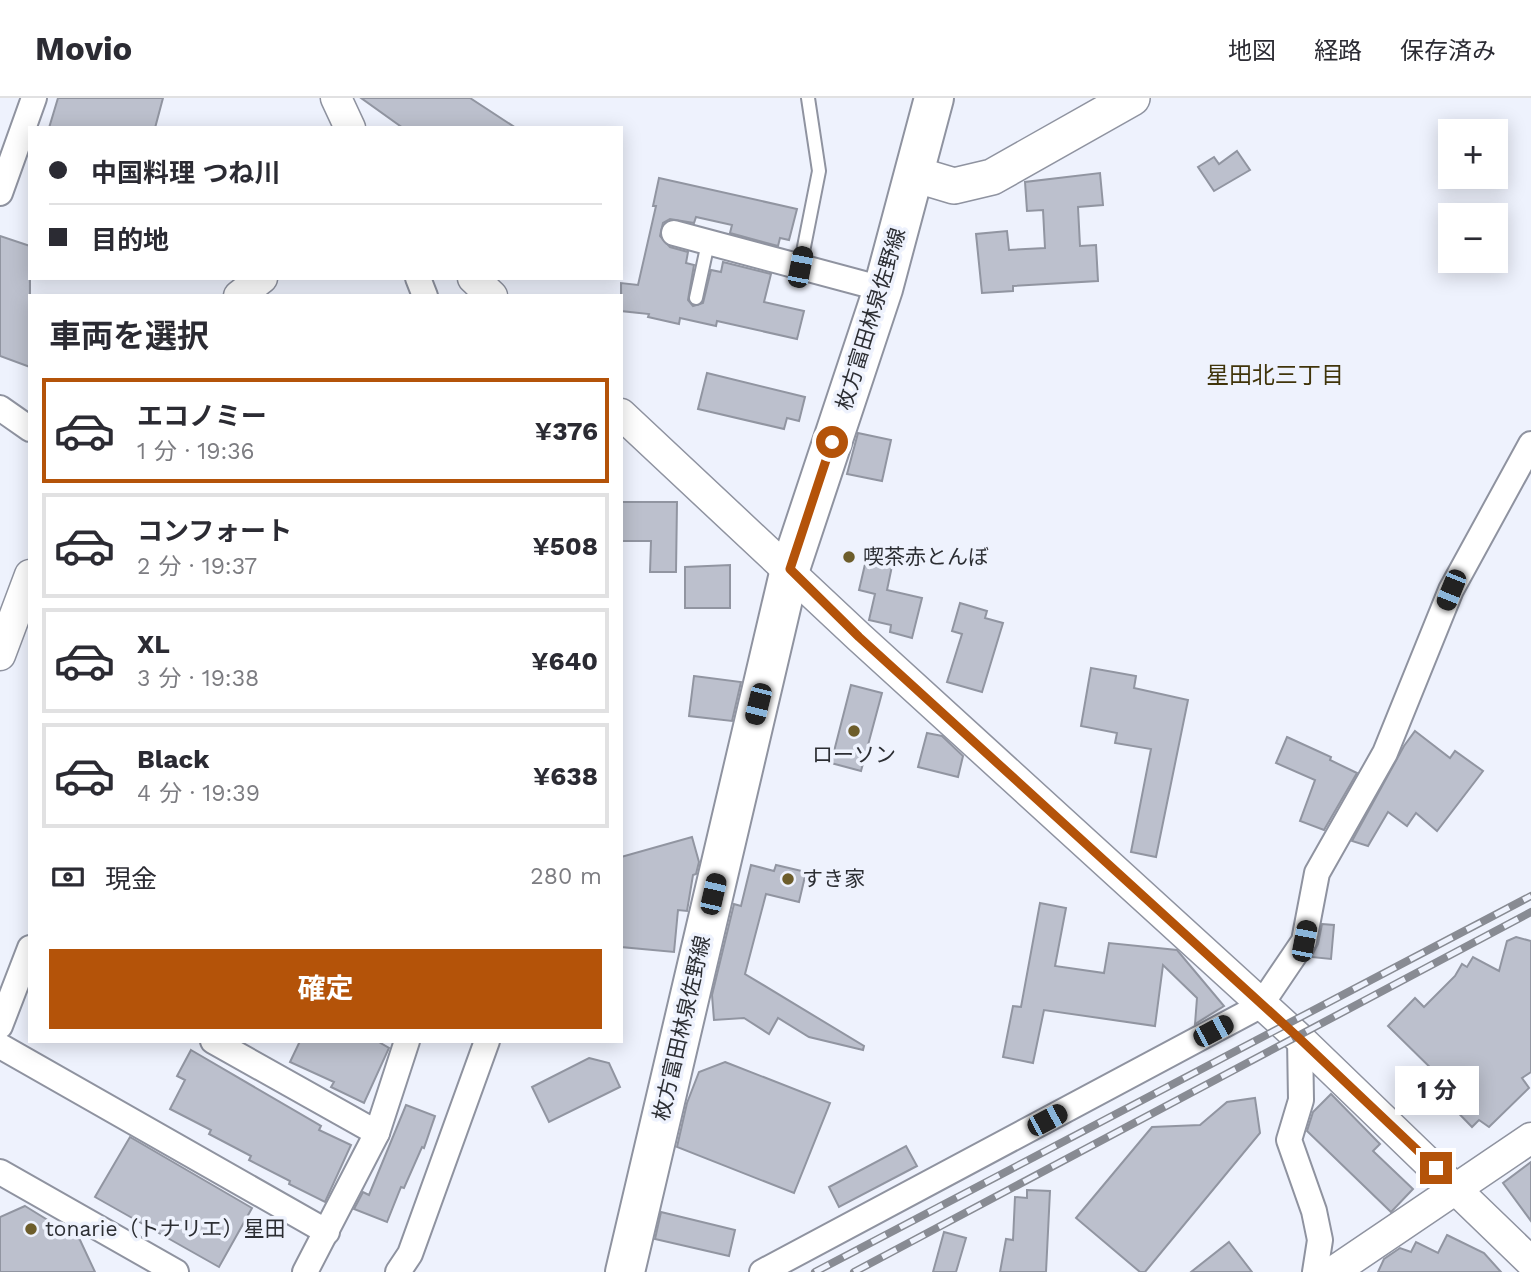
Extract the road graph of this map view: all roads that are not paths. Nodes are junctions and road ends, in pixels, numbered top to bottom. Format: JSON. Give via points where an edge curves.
{"nodes":[{"id":1,"x":34,"y":98,"type":"edge"},
{"id":2,"x":336,"y":98,"type":"edge"},
{"id":3,"x":808,"y":98,"type":"edge"},
{"id":4,"x":934,"y":98,"type":"edge"},
{"id":5,"x":1132,"y":98,"type":"edge"},
{"id":6,"x":349,"y":126,"type":"edge"},
{"id":7,"x":11,"y":136,"type":"edge"},
{"id":8,"x":914,"y":174,"type":"junction"},
{"id":9,"x":0,"y":193,"type":"edge"},
{"id":10,"x":674,"y":233,"type":"dead end"},
{"id":11,"x":708,"y":243,"type":"junction"},
{"id":12,"x":800,"y":267,"type":"junction"},
{"id":13,"x":259,"y":280,"type":"edge"},
{"id":14,"x":475,"y":280,"type":"edge"},
{"id":15,"x":883,"y":289,"type":"junction"},
{"id":16,"x":242,"y":294,"type":"edge"},
{"id":17,"x":490,"y":294,"type":"edge"},
{"id":18,"x":696,"y":298,"type":"dead end"},
{"id":19,"x":0,"y":408,"type":"edge"},
{"id":20,"x":623,"y":416,"type":"edge"},
{"id":21,"x":28,"y":428,"type":"edge"},
{"id":22,"x":1531,"y":444,"type":"edge"},
{"id":23,"x":790,"y":569,"type":"junction"},
{"id":24,"x":28,"y":580,"type":"edge"},
{"id":25,"x":0,"y":654,"type":"edge"},
{"id":26,"x":28,"y":953,"type":"edge"},
{"id":27,"x":1260,"y":1006,"type":"junction"},
{"id":28,"x":0,"y":1026,"type":"edge"},
{"id":29,"x":1300,"y":1039,"type":"junction"},
{"id":30,"x":217,"y":1043,"type":"edge"},
{"id":31,"x":406,"y":1043,"type":"edge"},
{"id":32,"x":486,"y":1043,"type":"edge"},
{"id":33,"x":0,"y":1046,"type":"edge"},
{"id":34,"x":377,"y":1133,"type":"junction"},
{"id":35,"x":1531,"y":1138,"type":"edge"},
{"id":36,"x":0,"y":1172,"type":"edge"},
{"id":37,"x":1455,"y":1187,"type":"junction"},
{"id":38,"x":327,"y":1233,"type":"junction"},
{"id":39,"x":1531,"y":1262,"type":"edge"},
{"id":40,"x":176,"y":1272,"type":"edge"},
{"id":41,"x":305,"y":1272,"type":"edge"},
{"id":42,"x":398,"y":1272,"type":"edge"},
{"id":43,"x":625,"y":1272,"type":"edge"},
{"id":44,"x":762,"y":1272,"type":"edge"},
{"id":45,"x":1315,"y":1272,"type":"edge"},
{"id":46,"x":1333,"y":1272,"type":"edge"}],
"edges":[{"from":1,"to":7,"type":"street"},
{"from":2,"to":6,"type":"street"},
{"from":3,"to":12,"type":"lane","via":[[819,171]]},
{"from":4,"to":8,"type":"main road","name":"枚方富田林泉佐野線"},
{"from":5,"to":8,"type":"main road","via":[[992,177],[954,186]]},
{"from":7,"to":9,"type":"street"},
{"from":8,"to":15,"type":"main road","name":"枚方富田林泉佐野線"},
{"from":10,"to":11,"type":"street"},
{"from":11,"to":12,"type":"street"},
{"from":11,"to":18,"type":"lane"},
{"from":12,"to":15,"type":"street"},
{"from":13,"to":16,"type":"street"},
{"from":14,"to":17,"type":"street"},
{"from":15,"to":23,"type":"main road","name":"枚方富田林泉佐野線"},
{"from":19,"to":21,"type":"street"},
{"from":20,"to":23,"type":"street"},
{"from":22,"to":27,"type":"street","via":[[1451,590],[1385,752],[1317,873],[1304,941]]},
{"from":23,"to":27,"type":"street"},
{"from":23,"to":43,"type":"main road","name":"枚方富田林泉佐野線"},
{"from":24,"to":25,"type":"street"},
{"from":26,"to":28,"type":"street"},
{"from":27,"to":29,"type":"street"},
{"from":27,"to":44,"type":"street"},
{"from":29,"to":37,"type":"street"},
{"from":29,"to":45,"type":"street","via":[[1301,1100],[1289,1140],[1307,1182],[1320,1240]]},
{"from":30,"to":34,"type":"street"},
{"from":31,"to":34,"type":"street"},
{"from":32,"to":42,"type":"street","via":[[410,1254]]},
{"from":33,"to":38,"type":"street"},
{"from":34,"to":38,"type":"street"},
{"from":35,"to":37,"type":"street"},
{"from":36,"to":40,"type":"street"},
{"from":37,"to":39,"type":"street"},
{"from":37,"to":46,"type":"street"},
{"from":38,"to":41,"type":"street"}]}
